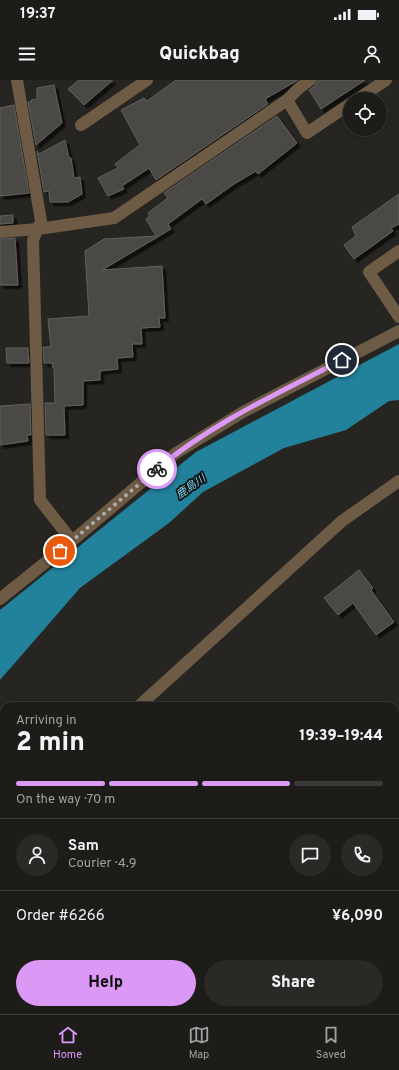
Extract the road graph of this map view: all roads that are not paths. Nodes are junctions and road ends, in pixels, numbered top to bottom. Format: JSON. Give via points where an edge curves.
{"nodes":[{"id":1,"x":17,"y":80,"type":"edge"},
{"id":2,"x":147,"y":80,"type":"edge"},
{"id":3,"x":310,"y":80,"type":"edge"},
{"id":4,"x":386,"y":80,"type":"edge"},
{"id":5,"x":368,"y":92,"type":"edge"},
{"id":6,"x":287,"y":100,"type":"junction"},
{"id":7,"x":343,"y":109,"type":"edge"},
{"id":8,"x":81,"y":125,"type":"dead end"},
{"id":9,"x":38,"y":229,"type":"junction"},
{"id":10,"x":0,"y":232,"type":"edge"},
{"id":11,"x":399,"y":251,"type":"edge"},
{"id":12,"x":399,"y":317,"type":"edge"},
{"id":13,"x":399,"y":331,"type":"edge"},
{"id":14,"x":399,"y":480,"type":"edge"},
{"id":15,"x":72,"y":541,"type":"junction"},
{"id":16,"x":0,"y":599,"type":"edge"},
{"id":17,"x":143,"y":702,"type":"edge"}],
"edges":[{"from":1,"to":9,"type":"street","via":[[41,221]]},
{"from":2,"to":8,"type":"street"},
{"from":3,"to":6,"type":"street"},
{"from":4,"to":5,"type":"street"},
{"from":6,"to":7,"type":"street","via":[[307,133]]},
{"from":6,"to":9,"type":"street","via":[[114,218]]},
{"from":9,"to":10,"type":"street"},
{"from":9,"to":15,"type":"street","via":[[33,240],[40,500]]},
{"from":11,"to":12,"type":"street","via":[[369,272]]},
{"from":13,"to":15,"type":"street","via":[[243,412],[176,452]]},
{"from":14,"to":17,"type":"street","via":[[342,521]]},
{"from":15,"to":16,"type":"street"}]}
